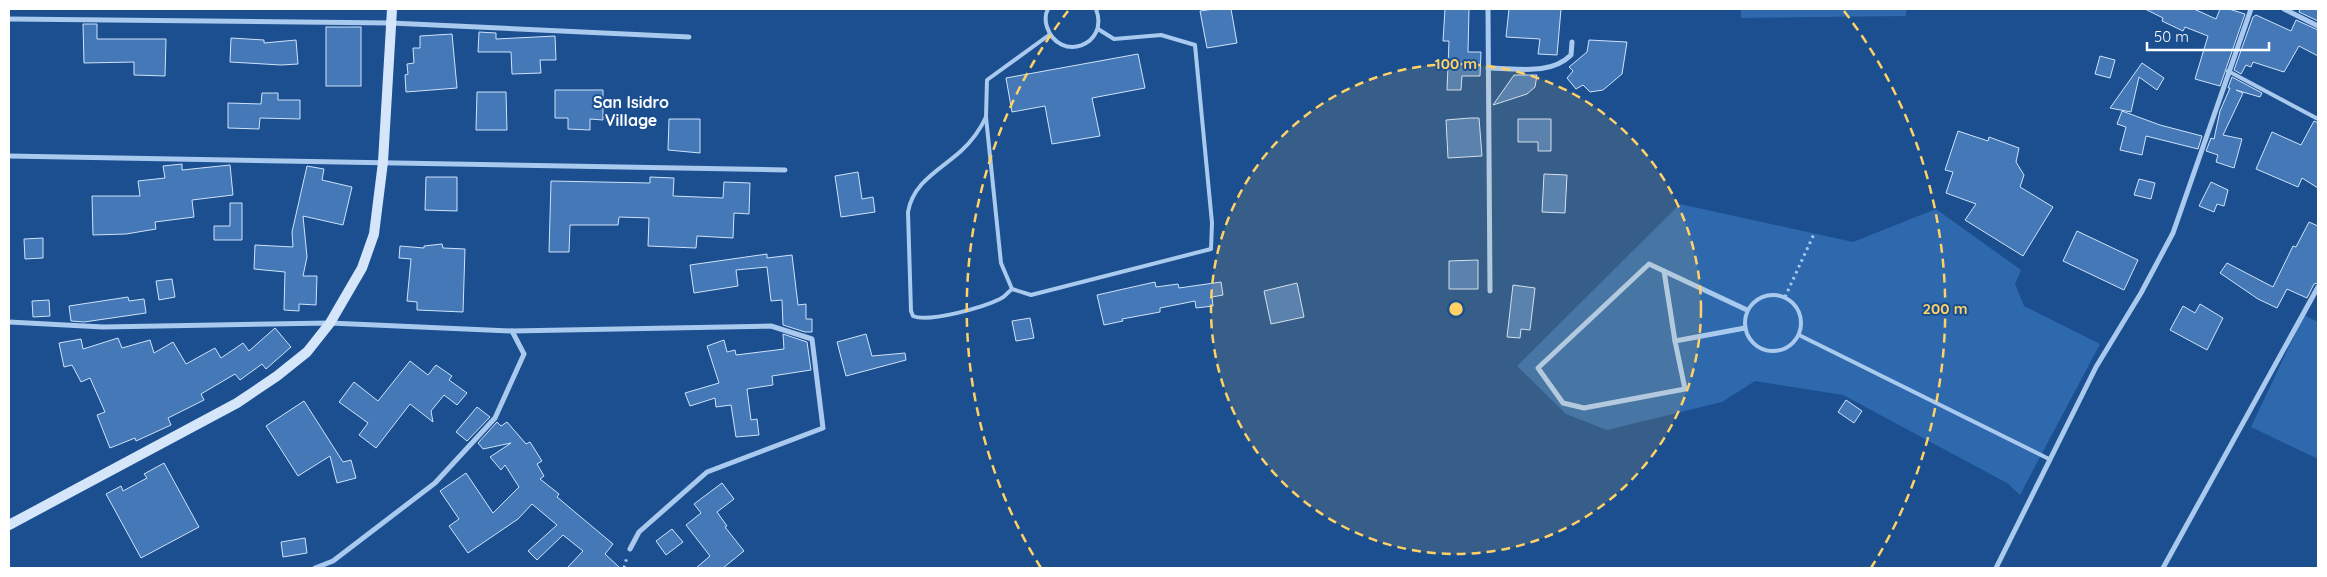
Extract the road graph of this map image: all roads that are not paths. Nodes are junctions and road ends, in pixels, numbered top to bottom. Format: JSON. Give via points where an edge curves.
{"nodes":[{"id":1,"x":392,"y":9,"type":"edge"},
{"id":2,"x":1048,"y":9,"type":"edge"},
{"id":3,"x":1096,"y":9,"type":"edge"},
{"id":4,"x":1488,"y":9,"type":"edge"},
{"id":5,"x":2251,"y":9,"type":"edge"},
{"id":6,"x":2284,"y":9,"type":"edge"},
{"id":7,"x":9,"y":18,"type":"edge"},
{"id":8,"x":391,"y":23,"type":"junction"},
{"id":9,"x":2318,"y":26,"type":"edge"},
{"id":10,"x":1098,"y":30,"type":"junction"},
{"id":11,"x":1049,"y":35,"type":"junction"},
{"id":12,"x":689,"y":37,"type":"dead end"},
{"id":13,"x":1572,"y":42,"type":"dead end"},
{"id":14,"x":1488,"y":68,"type":"junction"},
{"id":15,"x":2228,"y":71,"type":"junction"},
{"id":16,"x":986,"y":117,"type":"junction"},
{"id":17,"x":2318,"y":119,"type":"edge"},
{"id":18,"x":9,"y":156,"type":"edge"},
{"id":19,"x":383,"y":162,"type":"junction"},
{"id":20,"x":785,"y":170,"type":"dead end"},
{"id":21,"x":1664,"y":271,"type":"junction"},
{"id":22,"x":2318,"y":287,"type":"edge"},
{"id":23,"x":1012,"y":289,"type":"junction"},
{"id":24,"x":1490,"y":291,"type":"dead end"},
{"id":25,"x":1747,"y":310,"type":"junction"},
{"id":26,"x":9,"y":322,"type":"edge"},
{"id":27,"x":330,"y":323,"type":"junction"},
{"id":28,"x":1745,"y":328,"type":"junction"},
{"id":29,"x":512,"y":332,"type":"junction"},
{"id":30,"x":1799,"y":334,"type":"junction"},
{"id":31,"x":1675,"y":340,"type":"junction"},
{"id":32,"x":2049,"y":459,"type":"junction"},
{"id":33,"x":9,"y":525,"type":"edge"},
{"id":34,"x":630,"y":549,"type":"dead end"},
{"id":35,"x":315,"y":568,"type":"edge"},
{"id":36,"x":1996,"y":568,"type":"edge"},
{"id":37,"x":2164,"y":568,"type":"edge"}],
"edges":[{"from":1,"to":8,"type":"street"},
{"from":2,"to":11,"type":"lane","via":[[1045,24]]},
{"from":3,"to":10,"type":"lane"},
{"from":4,"to":14,"type":"street"},
{"from":5,"to":15,"type":"street"},
{"from":6,"to":9,"type":"street"},
{"from":7,"to":8,"type":"street"},
{"from":8,"to":12,"type":"street"},
{"from":8,"to":19,"type":"street"},
{"from":10,"to":11,"type":"lane","via":[[1092,40],[1069,48]]},
{"from":10,"to":23,"type":"lane","via":[[1114,40],[1161,35],[1195,45],[1212,223],[1211,250],[1031,296]]},
{"from":11,"to":16,"type":"lane","via":[[987,80]]},
{"from":13,"to":14,"type":"street","via":[[1571,55],[1563,64],[1550,68]]},
{"from":14,"to":24,"type":"street"},
{"from":15,"to":17,"type":"lane"},
{"from":15,"to":32,"type":"street","via":[[2174,232],[2096,367]]},
{"from":16,"to":23,"type":"lane","via":[[1001,263]]},
{"from":16,"to":23,"type":"lane","via":[[979,132],[919,185],[910,202],[910,311],[913,316],[923,318],[968,310],[1002,298]]},
{"from":18,"to":19,"type":"street"},
{"from":19,"to":20,"type":"street"},
{"from":19,"to":27,"type":"street","via":[[374,234],[362,268]]},
{"from":21,"to":25,"type":"street"},
{"from":21,"to":31,"type":"street"},
{"from":21,"to":31,"type":"street","via":[[1650,264],[1538,368],[1562,403],[1584,408],[1685,389]]},
{"from":22,"to":37,"type":"street"},
{"from":25,"to":28,"type":"lane"},
{"from":25,"to":30,"type":"lane","via":[[1761,297],[1771,294],[1785,297],[1797,306],[1801,315]]},
{"from":26,"to":27,"type":"street","via":[[102,327]]},
{"from":27,"to":29,"type":"street"},
{"from":27,"to":33,"type":"street","via":[[307,352],[237,403]]},
{"from":28,"to":30,"type":"lane","via":[[1753,343],[1769,351],[1787,348]]},
{"from":28,"to":31,"type":"street"},
{"from":29,"to":34,"type":"street","via":[[771,326],[812,339],[823,428],[707,472],[639,532]]},
{"from":29,"to":35,"type":"street","via":[[524,354],[495,418],[435,483],[333,561]]},
{"from":30,"to":32,"type":"lane"},
{"from":32,"to":36,"type":"street"}]}
